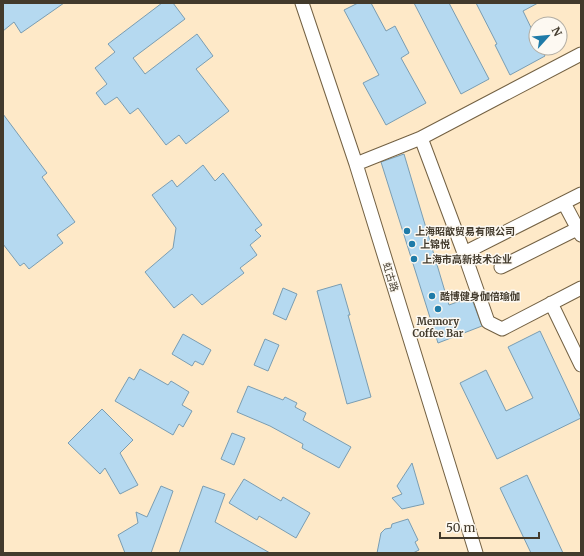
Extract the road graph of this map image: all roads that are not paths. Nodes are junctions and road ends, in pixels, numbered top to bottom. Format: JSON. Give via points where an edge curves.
{"nodes":[{"id":1,"x":302,"y":3,"type":"edge"},
{"id":2,"x":581,"y":54,"type":"edge"},
{"id":3,"x":422,"y":138,"type":"junction"},
{"id":4,"x":356,"y":164,"type":"junction"},
{"id":5,"x":581,"y":194,"type":"edge"},
{"id":6,"x":564,"y":203,"type":"junction"},
{"id":7,"x":580,"y":230,"type":"edge"},
{"id":8,"x":464,"y":253,"type":"junction"},
{"id":9,"x":501,"y":267,"type":"dead end"},
{"id":10,"x":581,"y":288,"type":"edge"},
{"id":11,"x":551,"y":304,"type":"junction"},
{"id":12,"x":581,"y":365,"type":"edge"},
{"id":13,"x":476,"y":553,"type":"edge"}],
"edges":[{"from":1,"to":4,"type":"street","name":"虹古路"},
{"from":2,"to":3,"type":"street"},
{"from":3,"to":4,"type":"street"},
{"from":3,"to":8,"type":"street"},
{"from":4,"to":13,"type":"street","name":"虹古路"},
{"from":5,"to":6,"type":"street"},
{"from":6,"to":7,"type":"street"},
{"from":6,"to":8,"type":"street"},
{"from":7,"to":9,"type":"street"},
{"from":8,"to":11,"type":"street","via":[[488,322],[502,329]]},
{"from":10,"to":11,"type":"street"},
{"from":11,"to":12,"type":"street"}]}
